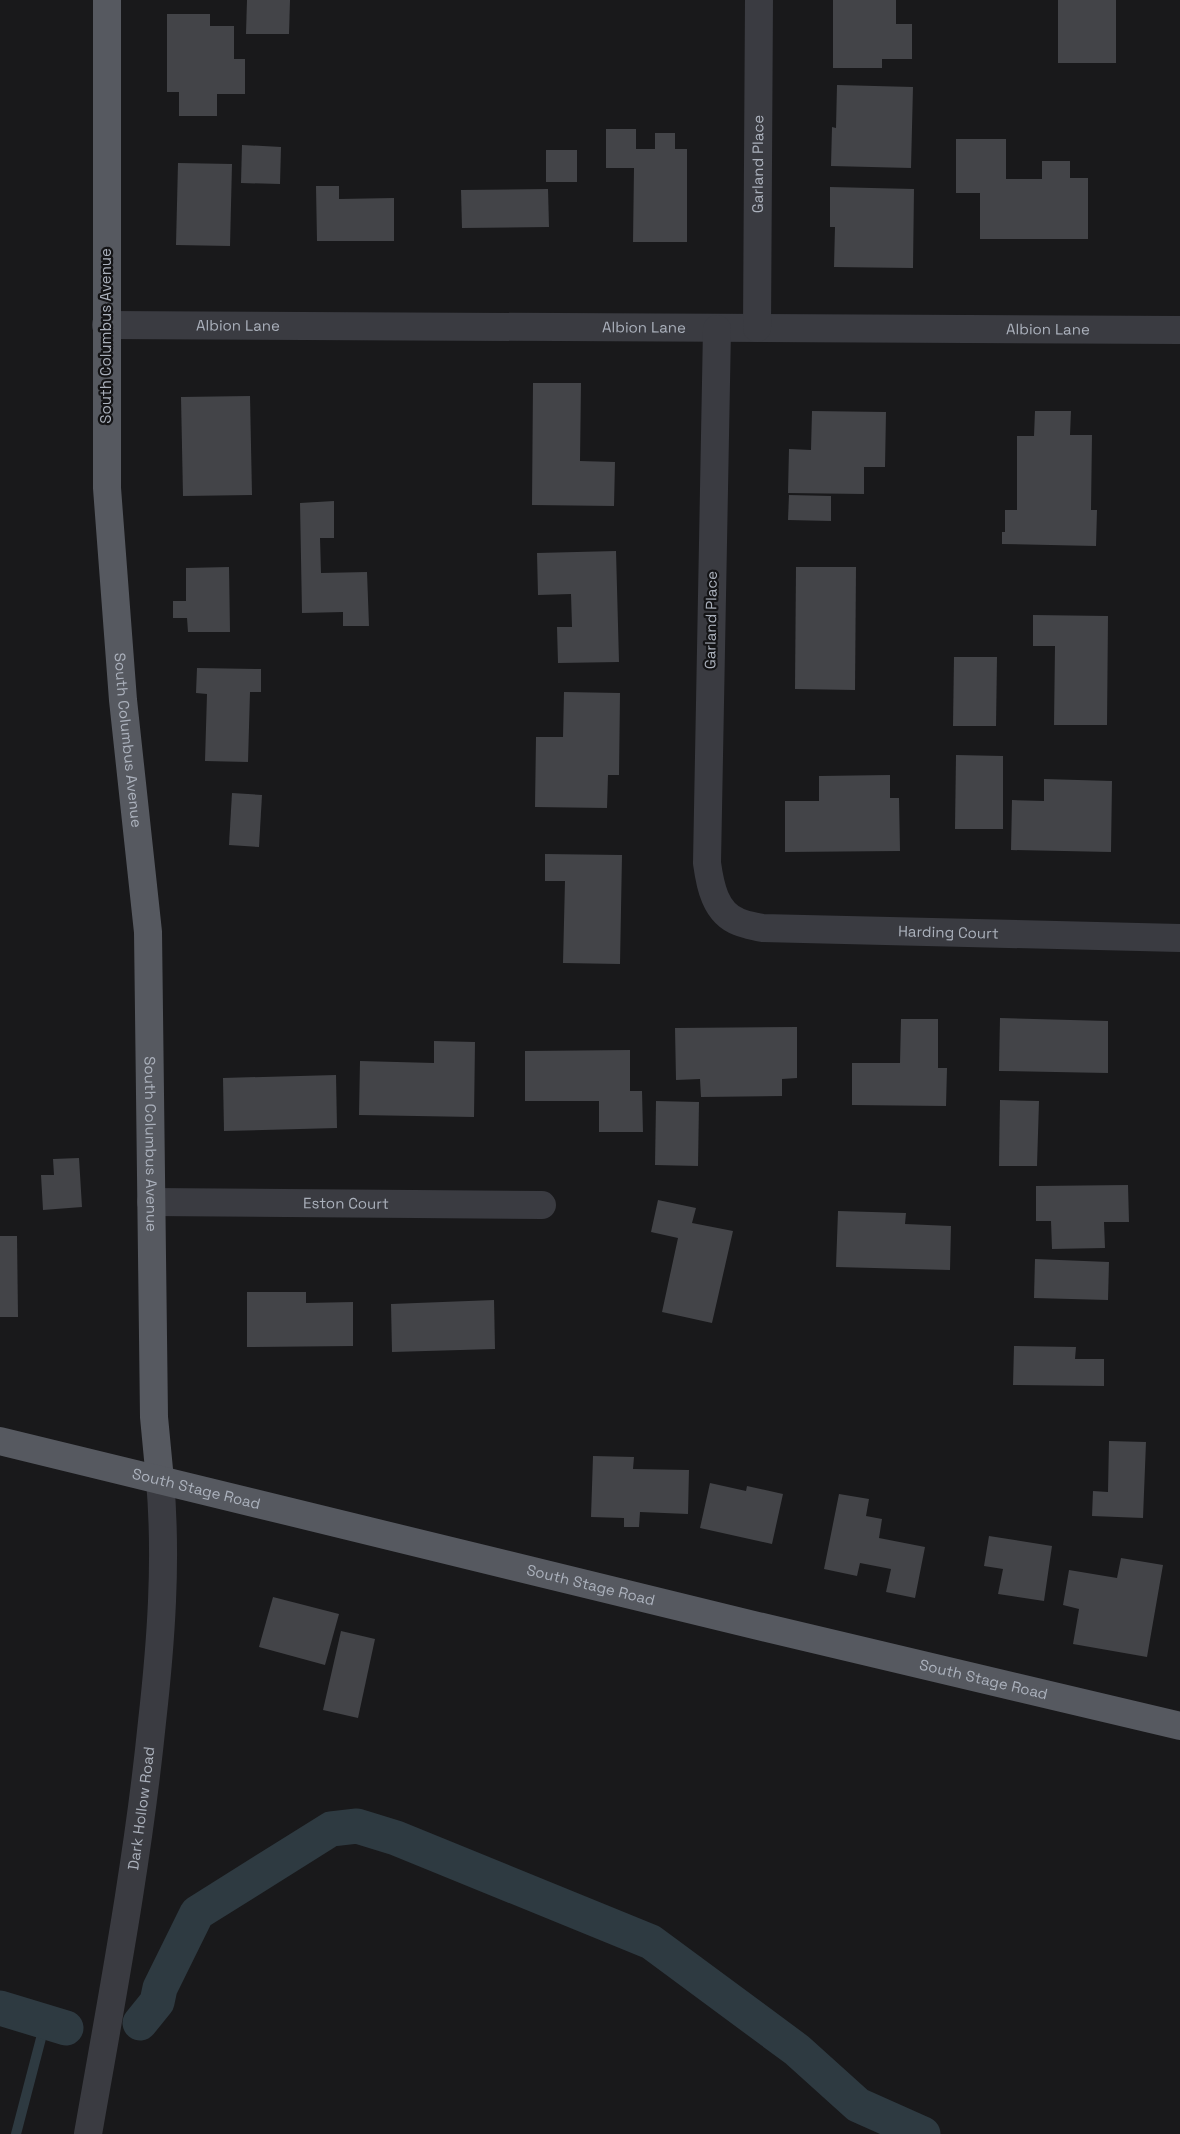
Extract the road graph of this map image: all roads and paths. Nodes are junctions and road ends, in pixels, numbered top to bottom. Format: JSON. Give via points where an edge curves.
{"nodes":[{"id":1,"x":107,"y":0,"type":"edge"},
{"id":2,"x":759,"y":0,"type":"edge"},
{"id":3,"x":106,"y":325,"type":"junction"},
{"id":4,"x":757,"y":328,"type":"junction"},
{"id":5,"x":717,"y":329,"type":"junction"},
{"id":6,"x":1180,"y":330,"type":"edge"},
{"id":7,"x":722,"y":909,"type":"joint"},
{"id":8,"x":1180,"y":938,"type":"edge"},
{"id":9,"x":151,"y":1202,"type":"junction"},
{"id":10,"x":542,"y":1205,"type":"dead end"},
{"id":11,"x":0,"y":1441,"type":"edge"},
{"id":12,"x":160,"y":1480,"type":"junction"},
{"id":13,"x":1180,"y":1726,"type":"edge"},
{"id":14,"x":88,"y":2134,"type":"edge"}],
"edges":[{"from":1,"to":3,"type":"main road","name":"South Columbus Avenue"},
{"from":2,"to":4,"type":"street","name":"Garland Place"},
{"from":3,"to":5,"type":"street","name":"Albion Lane"},
{"from":3,"to":9,"type":"main road","name":"South Columbus Avenue","via":[[112,555],[148,932]]},
{"from":4,"to":5,"type":"street","name":"Albion Lane"},
{"from":4,"to":6,"type":"street","name":"Albion Lane"},
{"from":5,"to":7,"type":"street","name":"Garland Place","via":[[707,863],[710,888]]},
{"from":7,"to":8,"type":"street","name":"Harding Court","via":[[738,922],[762,928]]},
{"from":9,"to":10,"type":"street","name":"Eston Court"},
{"from":9,"to":12,"type":"main road","name":"South Columbus Avenue","via":[[154,1417]]},
{"from":11,"to":12,"type":"main road","name":"South Stage Road"},
{"from":12,"to":13,"type":"main road","name":"South Stage Road"},
{"from":12,"to":14,"type":"street","name":"Dark Hollow Road","via":[[162,1598],[150,1752],[127,1915]]}]}
